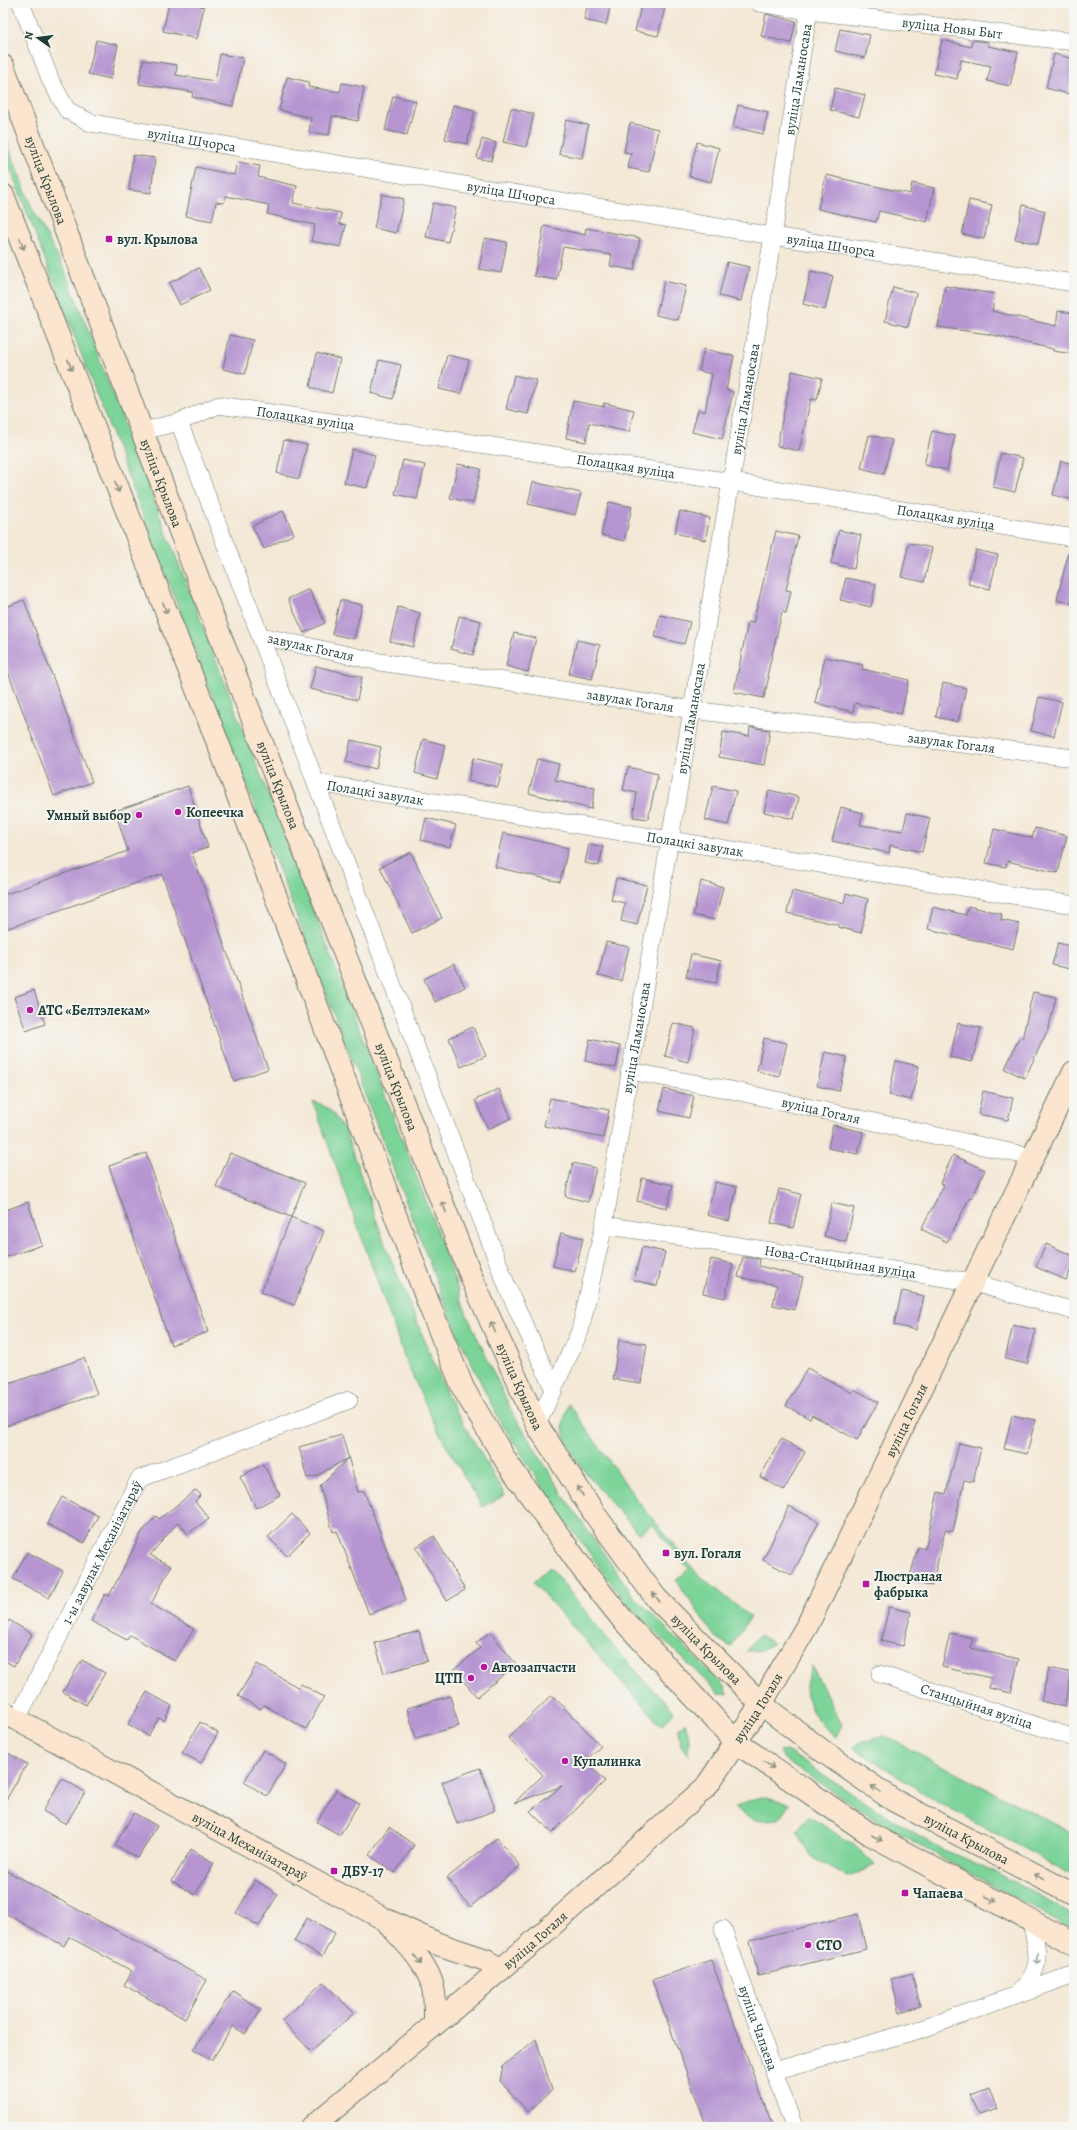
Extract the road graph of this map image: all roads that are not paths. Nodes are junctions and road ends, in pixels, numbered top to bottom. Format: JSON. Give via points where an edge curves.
{"nodes":[{"id":1,"x":21,"y":3,"type":"edge"},
{"id":2,"x":759,"y":3,"type":"edge"},
{"id":3,"x":810,"y":7,"type":"edge"},
{"id":4,"x":1074,"y":42,"type":"edge"},
{"id":5,"x":3,"y":66,"type":"edge"},
{"id":6,"x":8,"y":95,"type":"edge"},
{"id":7,"x":3,"y":195,"type":"edge"},
{"id":8,"x":773,"y":236,"type":"junction"},
{"id":9,"x":1074,"y":283,"type":"edge"},
{"id":10,"x":179,"y":422,"type":"junction"},
{"id":11,"x":143,"y":431,"type":"junction"},
{"id":12,"x":732,"y":482,"type":"junction"},
{"id":13,"x":1074,"y":538,"type":"edge"},
{"id":14,"x":261,"y":636,"type":"junction"},
{"id":15,"x":693,"y":710,"type":"junction"},
{"id":16,"x":1074,"y":758,"type":"edge"},
{"id":17,"x":317,"y":783,"type":"junction"},
{"id":18,"x":669,"y":839,"type":"junction"},
{"id":19,"x":1074,"y":905,"type":"edge"},
{"id":20,"x":629,"y":1071,"type":"junction"},
{"id":21,"x":1074,"y":1072,"type":"edge"},
{"id":22,"x":1032,"y":1157,"type":"junction"},
{"id":23,"x":604,"y":1225,"type":"junction"},
{"id":24,"x":971,"y":1282,"type":"junction"},
{"id":25,"x":1074,"y":1311,"type":"edge"},
{"id":26,"x":554,"y":1390,"type":"junction"},
{"id":27,"x":349,"y":1400,"type":"dead end"},
{"id":28,"x":537,"y":1425,"type":"junction"},
{"id":29,"x":880,"y":1674,"type":"dead end"},
{"id":30,"x":762,"y":1704,"type":"junction"},
{"id":31,"x":10,"y":1716,"type":"edge"},
{"id":32,"x":1074,"y":1738,"type":"edge"},
{"id":33,"x":737,"y":1743,"type":"junction"},
{"id":34,"x":1074,"y":1896,"type":"edge"},
{"id":35,"x":384,"y":1919,"type":"junction"},
{"id":36,"x":1031,"y":1921,"type":"junction"},
{"id":37,"x":723,"y":1929,"type":"dead end"},
{"id":38,"x":1074,"y":1944,"type":"edge"},
{"id":39,"x":500,"y":1970,"type":"junction"},
{"id":40,"x":1074,"y":1974,"type":"edge"},
{"id":41,"x":1019,"y":1992,"type":"junction"},
{"id":42,"x":435,"y":2024,"type":"junction"},
{"id":43,"x":774,"y":2071,"type":"junction"},
{"id":44,"x":312,"y":2127,"type":"edge"},
{"id":45,"x":794,"y":2127,"type":"edge"}],
"edges":[{"from":1,"to":8,"type":"street","name":"вуліца Шчорса","via":[[51,81],[66,110],[91,123]]},
{"from":2,"to":3,"type":"street","name":"вуліца Новы Быт"},
{"from":3,"to":4,"type":"street","name":"вуліца Новы Быт"},
{"from":3,"to":8,"type":"street","name":"вуліца Ламаносава"},
{"from":5,"to":6,"type":"main road","name":"вуліца Крылова"},
{"from":6,"to":11,"type":"main road","name":"вуліца Крылова"},
{"from":7,"to":33,"type":"main road","one_way":true,"via":[[223,756],[463,1388],[506,1461],[584,1571],[623,1620]]},
{"from":8,"to":9,"type":"street","name":"вуліца Шчорса"},
{"from":8,"to":12,"type":"street","name":"вуліца Ламаносава"},
{"from":10,"to":11,"type":"street","name":"Полацкая вуліца"},
{"from":10,"to":12,"type":"street","name":"Полацкая вуліца","via":[[219,405]]},
{"from":10,"to":14,"type":"street"},
{"from":28,"to":11,"type":"main road","name":"вуліца Крылова","one_way":true,"via":[[470,1274],[215,623]]},
{"from":12,"to":13,"type":"street","name":"Полацкая вуліца"},
{"from":12,"to":15,"type":"street","name":"вуліца Ламаносава"},
{"from":14,"to":15,"type":"street","name":"завулак Гогаля","via":[[380,662]]},
{"from":14,"to":17,"type":"street"},
{"from":15,"to":16,"type":"street","name":"завулак Гогаля"},
{"from":15,"to":18,"type":"street","name":"вуліца Ламаносава"},
{"from":17,"to":18,"type":"street","name":"Полацкі завулак"},
{"from":17,"to":26,"type":"street","via":[[508,1289]]},
{"from":18,"to":19,"type":"street","name":"Полацкі завулак"},
{"from":18,"to":20,"type":"street","name":"вуліца Ламаносава"},
{"from":20,"to":22,"type":"street","name":"вуліца Гогаля","via":[[726,1089]]},
{"from":20,"to":23,"type":"street","name":"вуліца Ламаносава"},
{"from":21,"to":22,"type":"main road","name":"вуліца Гогаля"},
{"from":22,"to":24,"type":"main road","name":"вуліца Гогаля"},
{"from":23,"to":24,"type":"street","name":"Нова-Станцыйная вуліца"},
{"from":23,"to":26,"type":"street","name":"вуліца Ламаносава","via":[[580,1331]]},
{"from":24,"to":25,"type":"street","name":"Нова-Станцыйная вуліца"},
{"from":24,"to":30,"type":"main road","name":"вуліца Гогаля","via":[[808,1624]]},
{"from":26,"to":28,"type":"street","name":"вуліца Ламаносава"},
{"from":27,"to":31,"type":"street","name":"1-ы завулак Механізатараў","via":[[139,1479]]},
{"from":30,"to":28,"type":"main road","name":"вуліца Крылова","one_way":true,"via":[[656,1598],[596,1516]]},
{"from":29,"to":32,"type":"street","name":"Станцыйная вуліца"},
{"from":30,"to":33,"type":"main road","name":"вуліца Гогаля"},
{"from":34,"to":30,"type":"main road","name":"вуліца Крылова","one_way":true,"via":[[893,1800],[824,1752]]},
{"from":31,"to":35,"type":"main road","name":"вуліца Механізатараў"},
{"from":33,"to":36,"type":"main road","one_way":true,"via":[[870,1834]]},
{"from":33,"to":39,"type":"main road","name":"вуліца Гогаля","via":[[706,1787]]},
{"from":35,"to":39,"type":"main road","name":"вуліца Механізатараў","via":[[438,1944],[486,1960]]},
{"from":35,"to":42,"type":"main road","one_way":true,"via":[[407,1944],[430,1979],[435,2001]]},
{"from":36,"to":38,"type":"main road"},
{"from":36,"to":41,"type":"street","one_way":true,"via":[[1037,1953],[1037,1970],[1029,1983]]},
{"from":37,"to":43,"type":"street","name":"вуліца Чапаева"},
{"from":39,"to":42,"type":"main road","name":"вуліца Гогаля"},
{"from":40,"to":41,"type":"street"},
{"from":41,"to":43,"type":"street","via":[[922,2029]]},
{"from":42,"to":44,"type":"main road","name":"вуліца Гогаля"},
{"from":43,"to":45,"type":"street","name":"вуліца Чапаева"}]}
